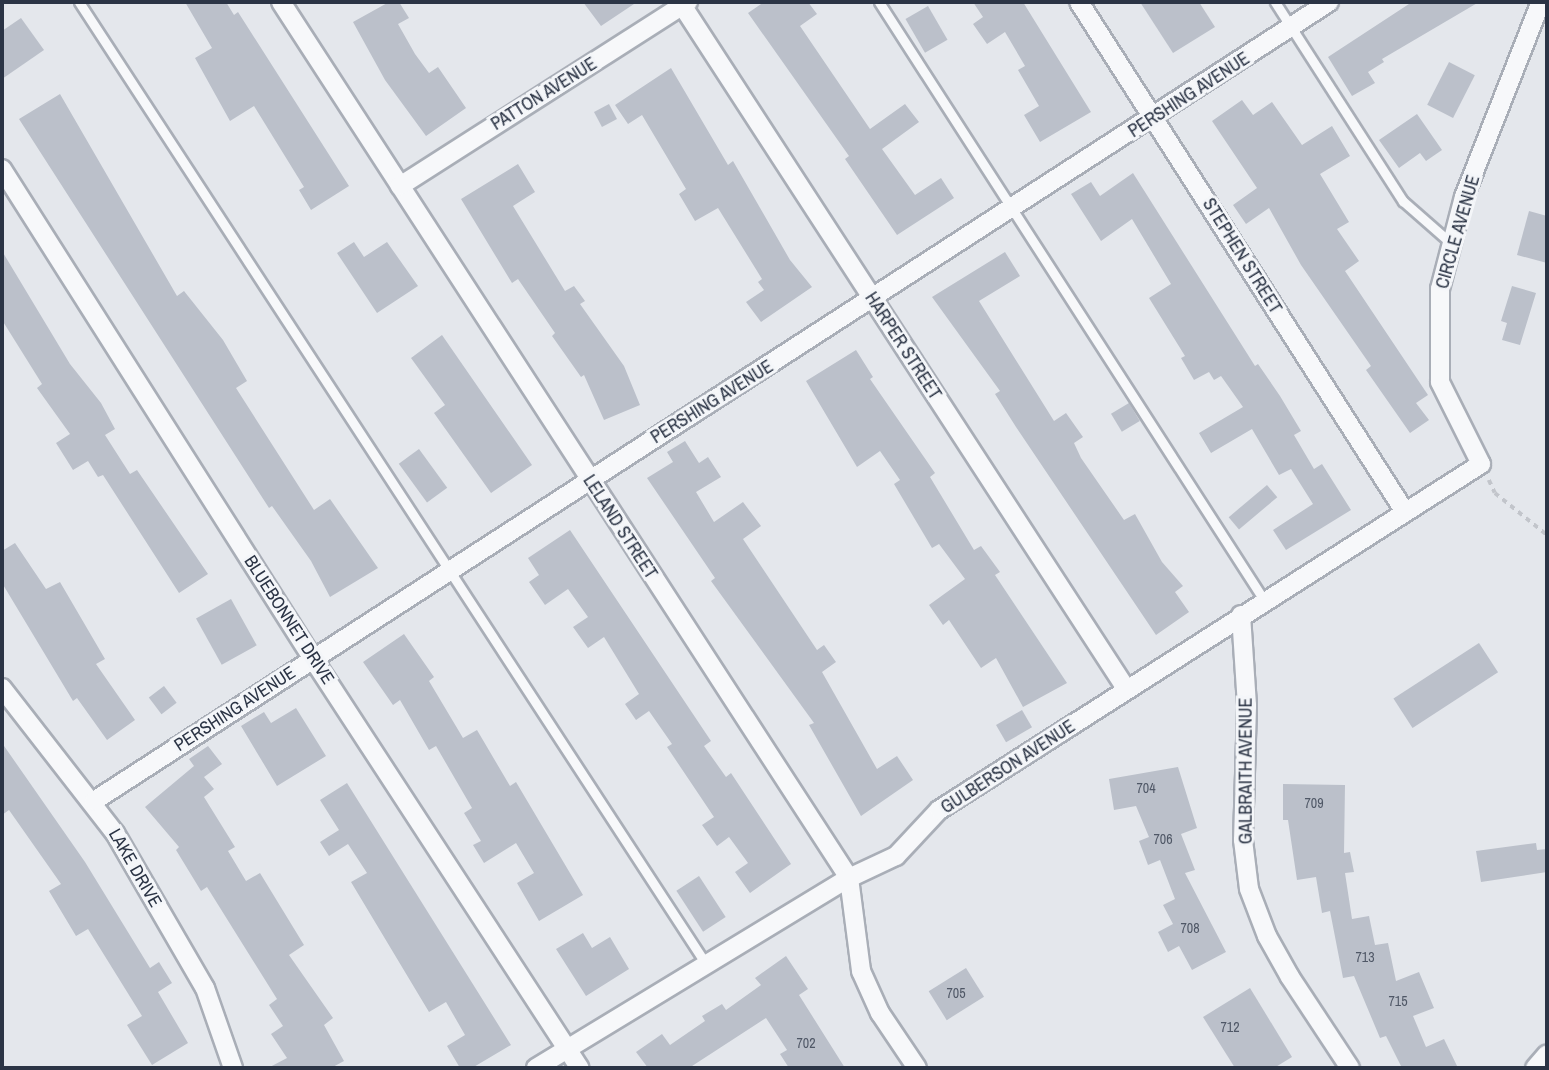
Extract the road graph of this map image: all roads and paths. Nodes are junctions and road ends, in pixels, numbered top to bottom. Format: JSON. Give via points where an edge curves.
{"nodes":[{"id":1,"x":79,"y":2,"type":"edge"},
{"id":2,"x":281,"y":2,"type":"edge"},
{"id":3,"x":879,"y":2,"type":"edge"},
{"id":4,"x":1079,"y":2,"type":"edge"},
{"id":5,"x":1275,"y":2,"type":"edge"},
{"id":6,"x":1329,"y":2,"type":"edge"},
{"id":7,"x":1541,"y":2,"type":"edge"},
{"id":8,"x":683,"y":3,"type":"edge"},
{"id":9,"x":1291,"y":27,"type":"junction"},
{"id":10,"x":1154,"y":118,"type":"junction"},
{"id":11,"x":2,"y":169,"type":"edge"},
{"id":12,"x":400,"y":186,"type":"junction"},
{"id":13,"x":1013,"y":210,"type":"junction"},
{"id":14,"x":1452,"y":244,"type":"junction"},
{"id":15,"x":873,"y":301,"type":"junction"},
{"id":16,"x":1481,"y":464,"type":"junction"},
{"id":17,"x":589,"y":479,"type":"junction"},
{"id":18,"x":1405,"y":512,"type":"junction"},
{"id":19,"x":1547,"y":535,"type":"edge"},
{"id":20,"x":449,"y":569,"type":"junction"},
{"id":21,"x":1264,"y":600,"type":"junction"},
{"id":22,"x":1241,"y":615,"type":"junction"},
{"id":23,"x":313,"y":659,"type":"junction"},
{"id":24,"x":2,"y":688,"type":"edge"},
{"id":25,"x":1127,"y":690,"type":"junction"},
{"id":26,"x":94,"y":801,"type":"junction"},
{"id":27,"x":849,"y":878,"type":"junction"},
{"id":28,"x":706,"y":964,"type":"junction"},
{"id":29,"x":567,"y":1048,"type":"junction"},
{"id":30,"x":1547,"y":1054,"type":"edge"},
{"id":31,"x":233,"y":1068,"type":"edge"},
{"id":32,"x":536,"y":1068,"type":"edge"},
{"id":33,"x":580,"y":1068,"type":"edge"},
{"id":34,"x":917,"y":1068,"type":"edge"},
{"id":35,"x":1350,"y":1068,"type":"edge"},
{"id":36,"x":1535,"y":1068,"type":"edge"}],
"edges":[{"from":1,"to":20,"type":"lane"},
{"from":2,"to":12,"type":"street","name":"LELAND STREET"},
{"from":3,"to":13,"type":"lane"},
{"from":4,"to":10,"type":"street","name":"STEPHEN STREET"},
{"from":5,"to":9,"type":"lane"},
{"from":6,"to":9,"type":"street","name":"PERSHING AVENUE"},
{"from":7,"to":14,"type":"street","name":"CIRCLE AVENUE","via":[[1464,197]]},
{"from":8,"to":12,"type":"street","name":"PATTON AVENUE"},
{"from":8,"to":15,"type":"street","name":"HARPER STREET"},
{"from":9,"to":10,"type":"street","name":"PERSHING AVENUE"},
{"from":9,"to":14,"type":"lane","via":[[1403,201]]},
{"from":10,"to":13,"type":"street","name":"PERSHING AVENUE"},
{"from":10,"to":18,"type":"street","name":"STEPHEN STREET"},
{"from":11,"to":23,"type":"street","name":"BLUEBONNET DRIVE"},
{"from":12,"to":17,"type":"street","name":"LELAND STREET"},
{"from":13,"to":15,"type":"street","name":"PERSHING AVENUE"},
{"from":13,"to":21,"type":"lane"},
{"from":14,"to":16,"type":"street","name":"CIRCLE AVENUE","via":[[1440,289],[1440,382]]},
{"from":15,"to":17,"type":"street","name":"PERSHING AVENUE"},
{"from":15,"to":25,"type":"street","name":"HARPER STREET"},
{"from":16,"to":18,"type":"street","name":"GULBERSON AVENUE"},
{"from":16,"to":19,"type":"path","via":[[1495,493]]},
{"from":17,"to":20,"type":"street","name":"PERSHING AVENUE"},
{"from":17,"to":27,"type":"street","name":"LELAND STREET"},
{"from":18,"to":21,"type":"street","name":"GULBERSON AVENUE"},
{"from":20,"to":23,"type":"street","name":"PERSHING AVENUE"},
{"from":20,"to":28,"type":"lane"},
{"from":21,"to":22,"type":"street","name":"GULBERSON AVENUE"},
{"from":22,"to":25,"type":"street","name":"GULBERSON AVENUE"},
{"from":22,"to":35,"type":"street","name":"GALBRAITH AVENUE","via":[[1247,706],[1243,840],[1250,889],[1273,946]]},
{"from":23,"to":26,"type":"street","name":"PERSHING AVENUE"},
{"from":23,"to":29,"type":"street","name":"BLUEBONNET DRIVE"},
{"from":24,"to":26,"type":"street","name":"LAKE DRIVE"},
{"from":25,"to":27,"type":"street","name":"GULBERSON AVENUE","via":[[939,810],[896,856]]},
{"from":26,"to":31,"type":"street","name":"LAKE DRIVE","via":[[205,988]]},
{"from":27,"to":28,"type":"street","name":"GULBERSON AVENUE"},
{"from":27,"to":34,"type":"street","name":"LELAND STREET","via":[[861,971],[880,1013]]},
{"from":28,"to":29,"type":"street","name":"GULBERSON AVENUE"},
{"from":29,"to":32,"type":"street","name":"GULBERSON AVENUE"},
{"from":29,"to":33,"type":"street","name":"BLUEBONNET DRIVE"},
{"from":30,"to":36,"type":"street"}]}
